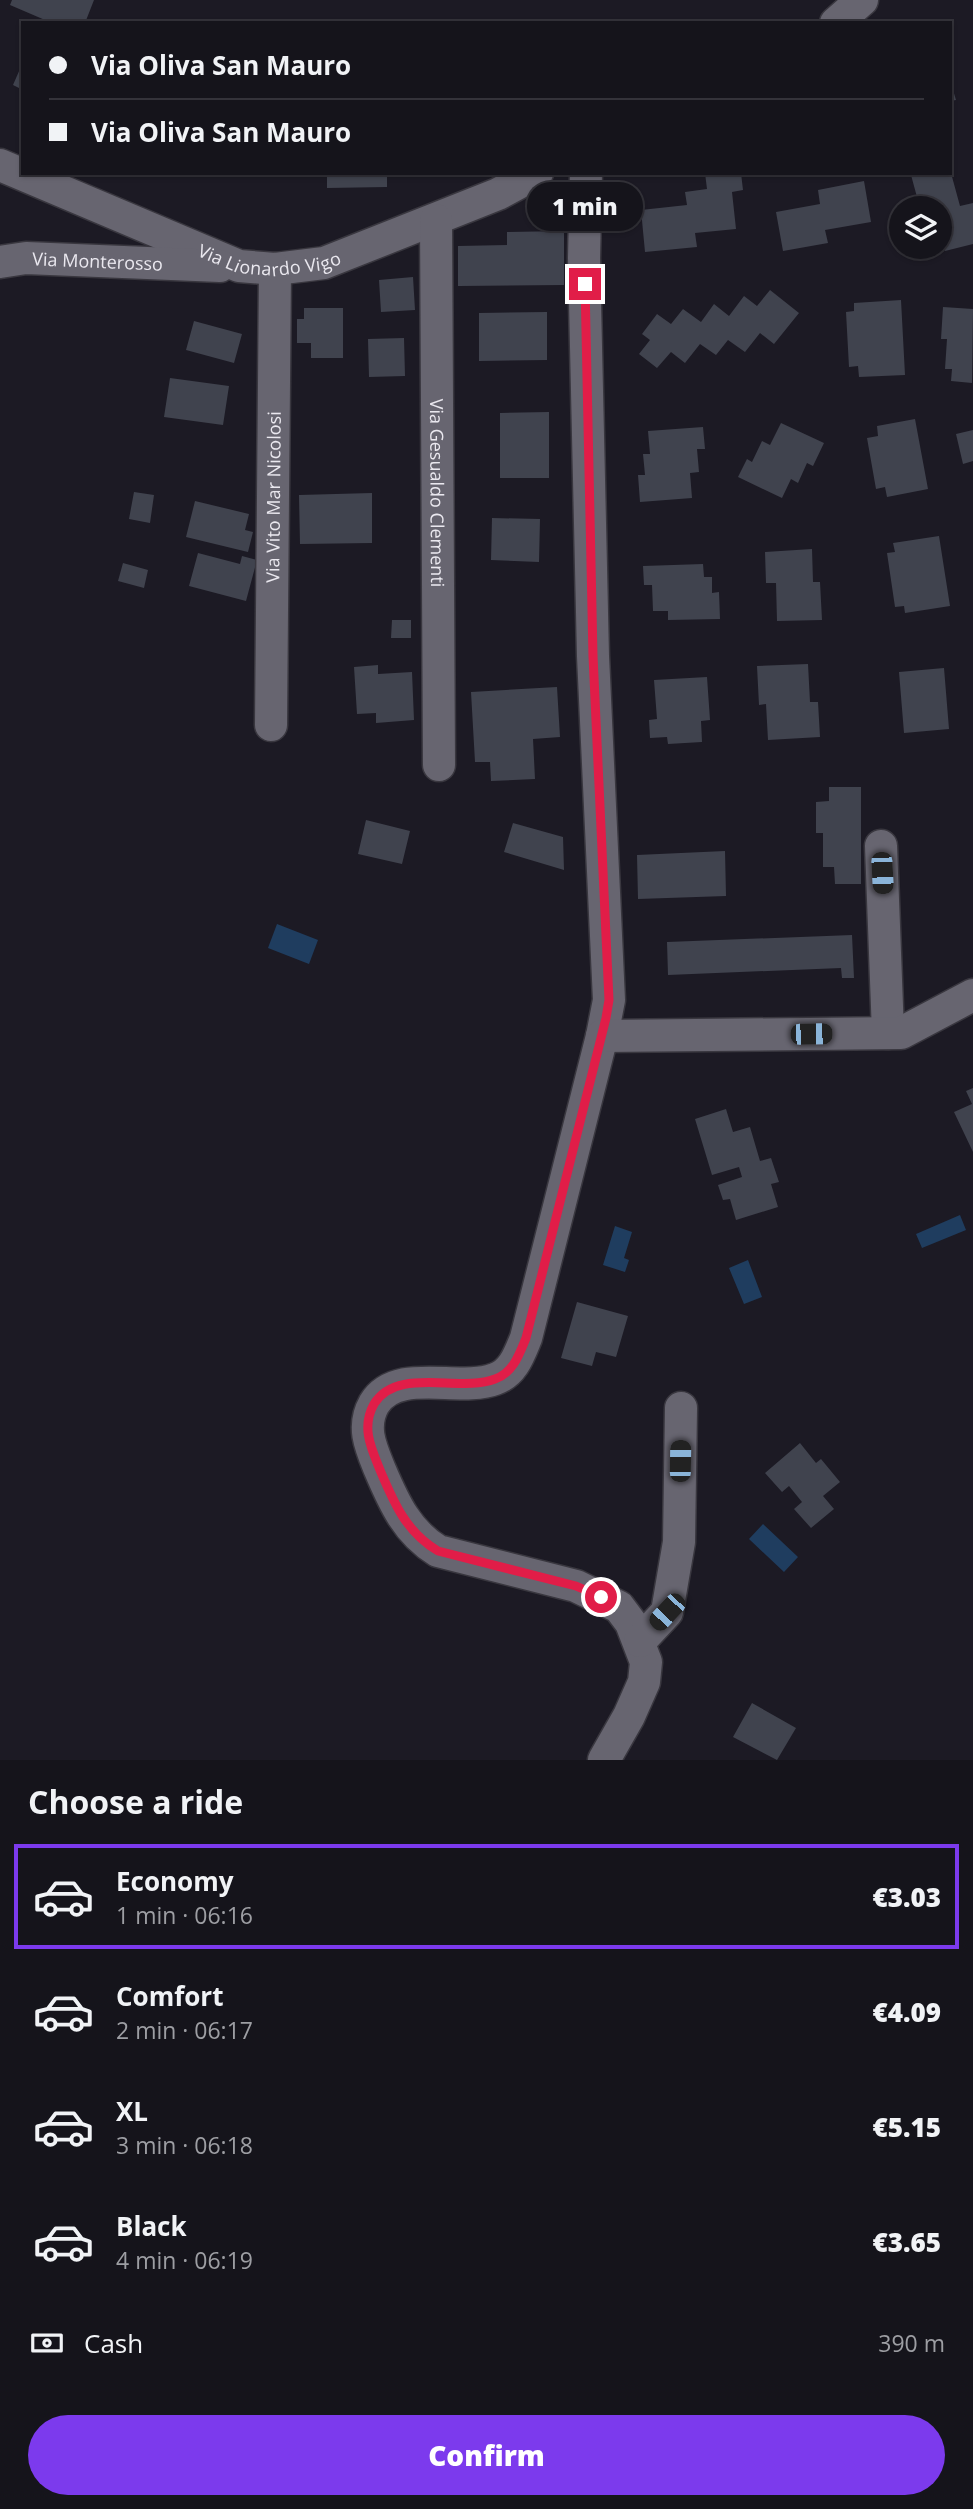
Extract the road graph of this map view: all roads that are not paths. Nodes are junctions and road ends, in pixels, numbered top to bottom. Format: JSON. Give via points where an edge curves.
{"nodes":[{"id":1,"x":862,"y":0,"type":"edge"},
{"id":2,"x":838,"y":21,"type":"edge"},
{"id":3,"x":0,"y":165,"type":"edge"},
{"id":4,"x":21,"y":174,"type":"edge"},
{"id":5,"x":24,"y":175,"type":"edge"},
{"id":6,"x":533,"y":175,"type":"edge"},
{"id":7,"x":586,"y":175,"type":"edge"},
{"id":8,"x":436,"y":220,"type":"junction"},
{"id":9,"x":0,"y":262,"type":"edge"},
{"id":10,"x":239,"y":266,"type":"junction"},
{"id":11,"x":275,"y":269,"type":"junction"},
{"id":12,"x":271,"y":725,"type":"dead end"},
{"id":13,"x":439,"y":765,"type":"dead end"},
{"id":14,"x":881,"y":846,"type":"dead end"},
{"id":15,"x":973,"y":995,"type":"edge"},
{"id":16,"x":888,"y":1033,"type":"junction"},
{"id":17,"x":602,"y":1036,"type":"junction"},
{"id":18,"x":681,"y":1408,"type":"dead end"},
{"id":19,"x":640,"y":1641,"type":"junction"},
{"id":20,"x":604,"y":1760,"type":"edge"}],
"edges":[{"from":1,"to":2,"type":"street"},
{"from":3,"to":4,"type":"street","name":"Via Lionardo Vigo"},
{"from":5,"to":10,"type":"street","name":"Via Lionardo Vigo"},
{"from":6,"to":8,"type":"street","name":"Via Lionardo Vigo"},
{"from":7,"to":17,"type":"street","via":[[593,656],[609,1000]]},
{"from":8,"to":11,"type":"street","name":"Via Lionardo Vigo","via":[[324,263]]},
{"from":8,"to":13,"type":"street","name":"Via Gesualdo Clementi"},
{"from":9,"to":10,"type":"street","name":"Via Monterosso","via":[[26,258]]},
{"from":10,"to":11,"type":"street","name":"Via Lionardo Vigo"},
{"from":11,"to":12,"type":"street","name":"Via Vito Mar Nicolosi"},
{"from":14,"to":16,"type":"street"},
{"from":15,"to":16,"type":"street","via":[[901,1032]]},
{"from":16,"to":17,"type":"street"},
{"from":17,"to":19,"type":"street","via":[[526,1338],[516,1361],[496,1379],[481,1383],[403,1384],[387,1390],[371,1409],[368,1441],[393,1500],[422,1541],[438,1551],[576,1586],[601,1597],[619,1607]]},
{"from":18,"to":19,"type":"street","via":[[679,1542],[667,1612]]},
{"from":19,"to":20,"type":"street","via":[[646,1662],[644,1682]]}]}
